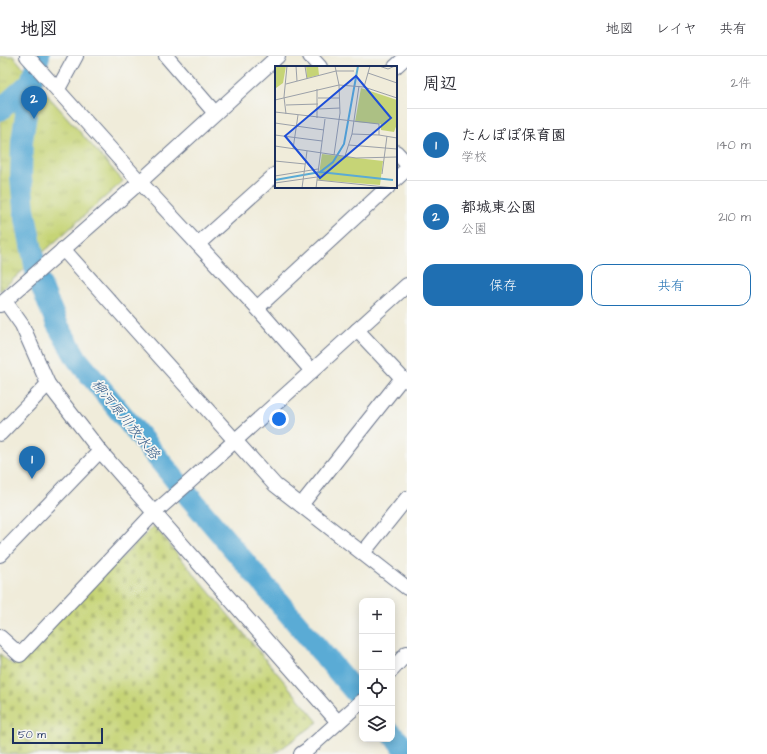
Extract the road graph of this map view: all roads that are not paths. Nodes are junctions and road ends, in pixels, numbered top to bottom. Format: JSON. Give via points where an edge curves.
{"nodes":[{"id":1,"x":27,"y":56,"type":"edge"},
{"id":2,"x":76,"y":56,"type":"edge"},
{"id":3,"x":166,"y":56,"type":"edge"},
{"id":4,"x":278,"y":56,"type":"edge"},
{"id":5,"x":310,"y":56,"type":"edge"},
{"id":6,"x":407,"y":56,"type":"edge"},
{"id":7,"x":319,"y":66,"type":"edge"},
{"id":8,"x":396,"y":66,"type":"edge"},
{"id":9,"x":53,"y":84,"type":"junction"},
{"id":10,"x":215,"y":113,"type":"junction"},
{"id":11,"x":397,"y":153,"type":"edge"},
{"id":12,"x":407,"y":164,"type":"edge"},
{"id":13,"x":407,"y":169,"type":"edge"},
{"id":14,"x":275,"y":175,"type":"edge"},
{"id":15,"x":397,"y":178,"type":"edge"},
{"id":16,"x":140,"y":182,"type":"junction"},
{"id":17,"x":387,"y":188,"type":"edge"},
{"id":18,"x":198,"y":244,"type":"junction"},
{"id":19,"x":63,"y":249,"type":"junction"},
{"id":20,"x":407,"y":285,"type":"edge"},
{"id":21,"x":2,"y":303,"type":"edge"},
{"id":22,"x":257,"y":308,"type":"junction"},
{"id":23,"x":357,"y":330,"type":"junction"},
{"id":24,"x":312,"y":371,"type":"junction"},
{"id":25,"x":404,"y":380,"type":"edge"},
{"id":26,"x":48,"y":384,"type":"junction"},
{"id":27,"x":0,"y":434,"type":"edge"},
{"id":28,"x":236,"y":440,"type":"junction"},
{"id":29,"x":100,"y":451,"type":"junction"},
{"id":30,"x":407,"y":498,"type":"edge"},
{"id":31,"x":302,"y":505,"type":"junction"},
{"id":32,"x":157,"y":510,"type":"junction"},
{"id":33,"x":363,"y":553,"type":"junction"},
{"id":34,"x":0,"y":555,"type":"edge"},
{"id":35,"x":407,"y":588,"type":"edge"},
{"id":36,"x":0,"y":637,"type":"edge"},
{"id":37,"x":407,"y":652,"type":"edge"},
{"id":38,"x":395,"y":666,"type":"edge"},
{"id":39,"x":359,"y":704,"type":"edge"},
{"id":40,"x":338,"y":722,"type":"junction"},
{"id":41,"x":306,"y":753,"type":"edge"}],
"edges":[{"from":1,"to":9,"type":"street"},
{"from":2,"to":9,"type":"street"},
{"from":3,"to":10,"type":"street"},
{"from":4,"to":10,"type":"street"},
{"from":5,"to":7,"type":"street"},
{"from":6,"to":8,"type":"street"},
{"from":9,"to":16,"type":"street"},
{"from":10,"to":16,"type":"street"},
{"from":11,"to":12,"type":"street"},
{"from":13,"to":15,"type":"street"},
{"from":14,"to":18,"type":"street"},
{"from":16,"to":18,"type":"street"},
{"from":16,"to":19,"type":"street"},
{"from":17,"to":22,"type":"street"},
{"from":18,"to":22,"type":"street"},
{"from":19,"to":21,"type":"street"},
{"from":19,"to":28,"type":"street"},
{"from":20,"to":23,"type":"street"},
{"from":21,"to":26,"type":"street","via":[[22,325]]},
{"from":22,"to":24,"type":"street"},
{"from":23,"to":24,"type":"street"},
{"from":23,"to":25,"type":"street"},
{"from":24,"to":28,"type":"street"},
{"from":25,"to":31,"type":"street"},
{"from":26,"to":27,"type":"street"},
{"from":26,"to":29,"type":"street"},
{"from":28,"to":31,"type":"street","via":[[275,485]]},
{"from":28,"to":32,"type":"street"},
{"from":29,"to":32,"type":"street"},
{"from":29,"to":34,"type":"street"},
{"from":30,"to":33,"type":"street"},
{"from":31,"to":33,"type":"street"},
{"from":32,"to":36,"type":"street","via":[[20,655]]},
{"from":32,"to":40,"type":"street"},
{"from":33,"to":35,"type":"street"},
{"from":37,"to":38,"type":"street"},
{"from":39,"to":40,"type":"street"},
{"from":40,"to":41,"type":"street"}]}
